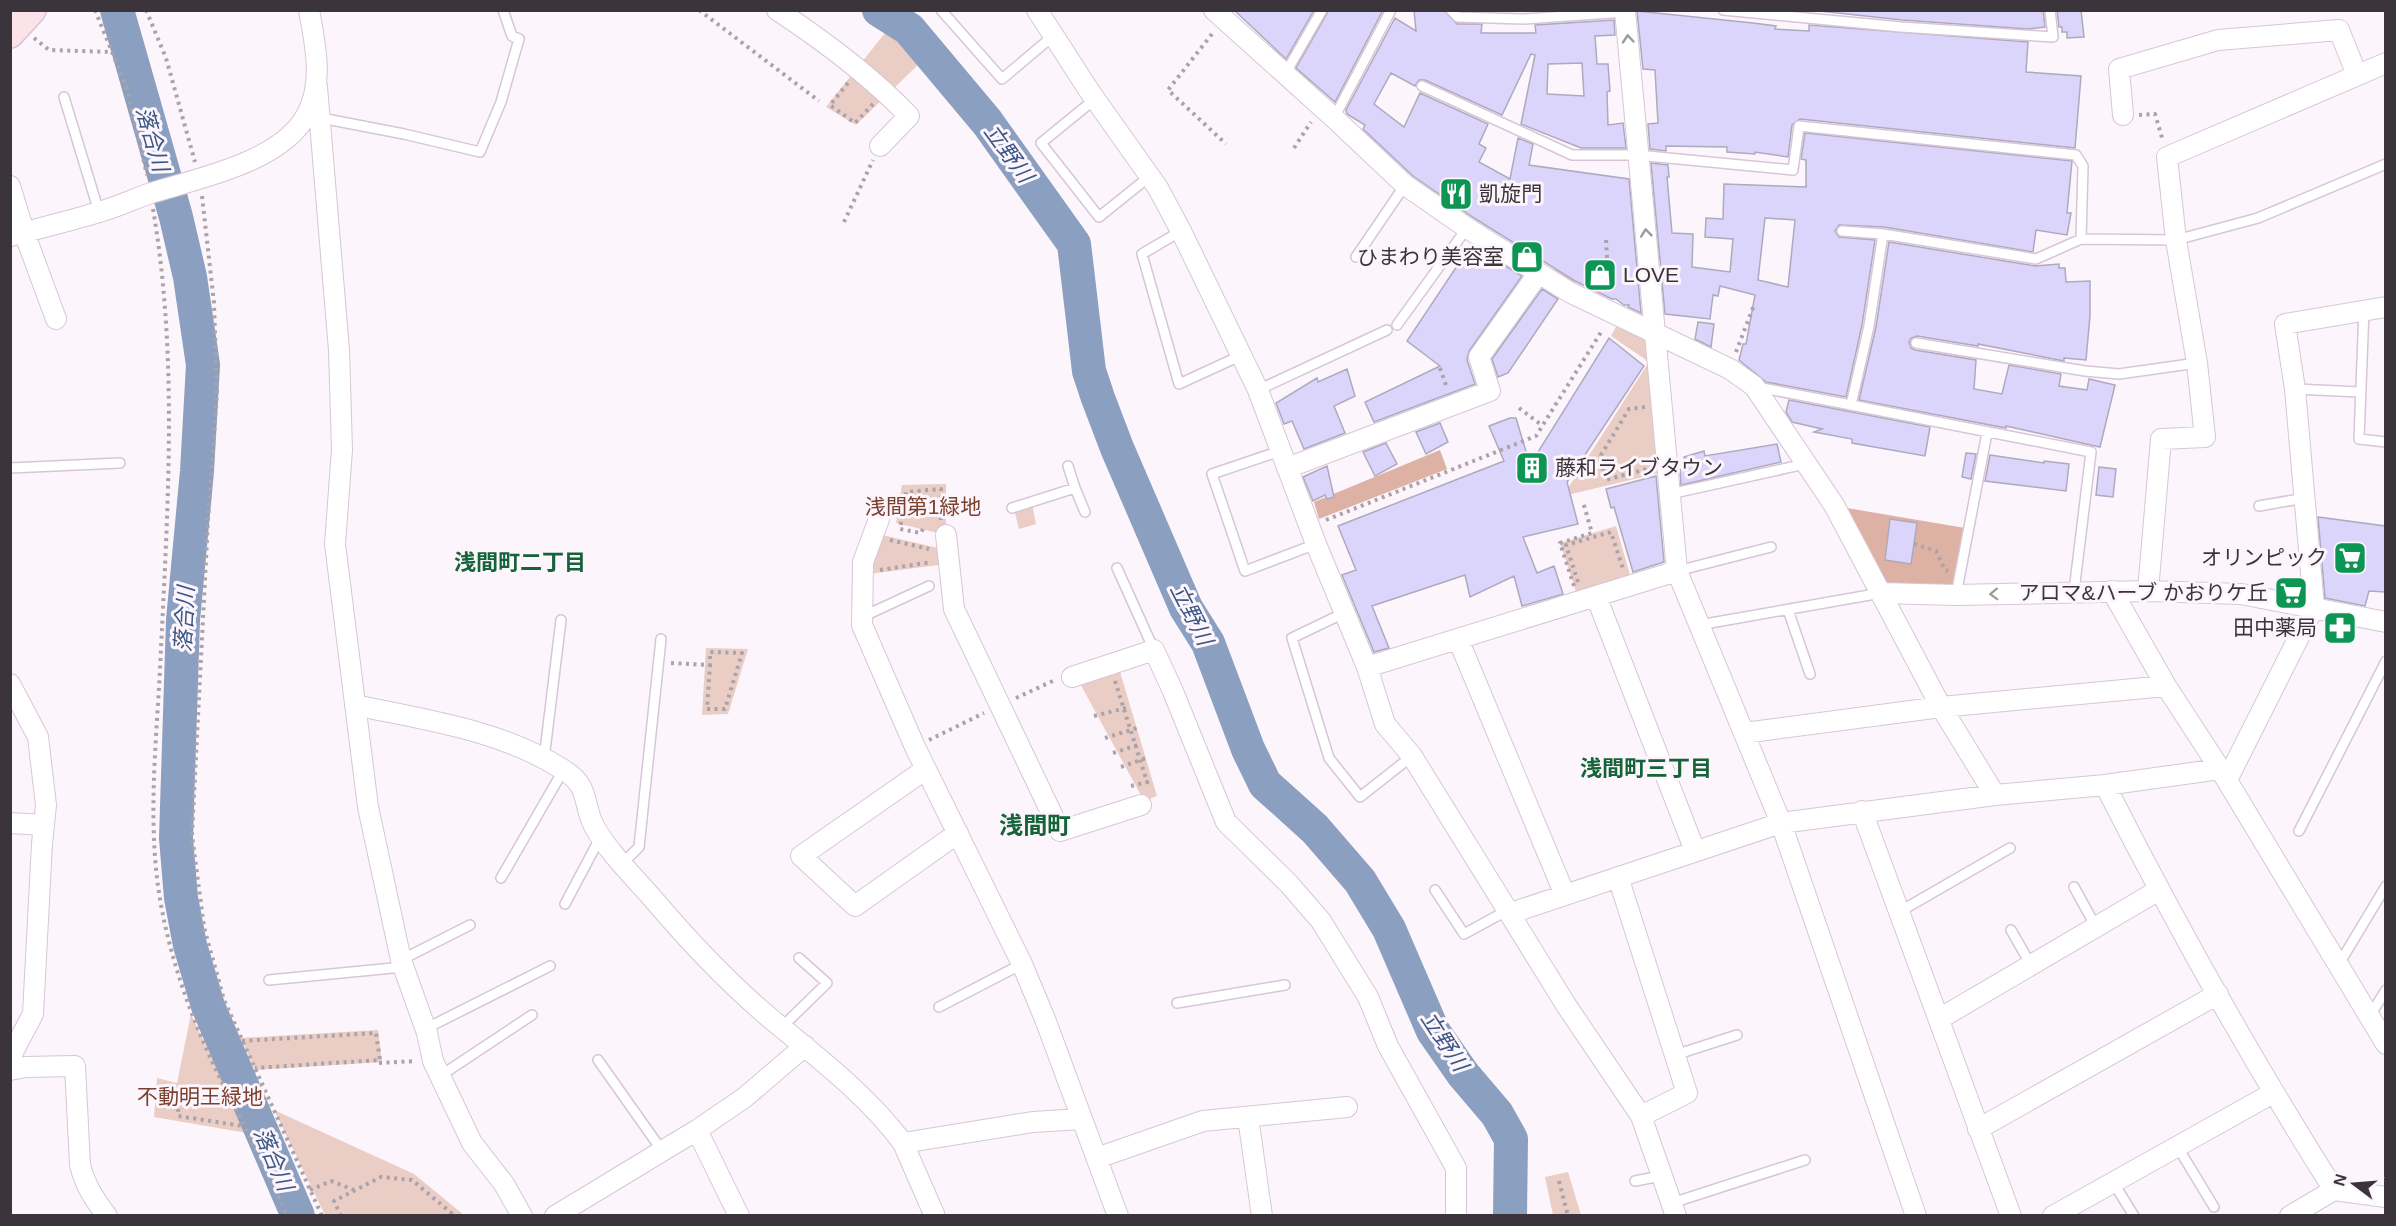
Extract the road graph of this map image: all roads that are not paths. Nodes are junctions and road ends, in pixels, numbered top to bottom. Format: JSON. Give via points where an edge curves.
{"nodes":[{"id":1,"x":309,"y":10,"type":"edge"},
{"id":2,"x":503,"y":10,"type":"edge"},
{"id":3,"x":777,"y":10,"type":"edge"},
{"id":4,"x":941,"y":10,"type":"edge"},
{"id":5,"x":1037,"y":10,"type":"edge"},
{"id":6,"x":1322,"y":10,"type":"edge"},
{"id":7,"x":1391,"y":10,"type":"edge"},
{"id":8,"x":1451,"y":10,"type":"edge"},
{"id":9,"x":1723,"y":10,"type":"edge"},
{"id":10,"x":2050,"y":10,"type":"edge"},
{"id":11,"x":1626,"y":11,"type":"edge"},
{"id":12,"x":1219,"y":15,"type":"edge"},
{"id":13,"x":1523,"y":15,"type":"edge"},
{"id":14,"x":1053,"y":36,"type":"junction"},
{"id":15,"x":2385,"y":63,"type":"edge"},
{"id":16,"x":1285,"y":74,"type":"junction"},
{"id":17,"x":2357,"y":75,"type":"junction"},
{"id":18,"x":1422,"y":86,"type":"dead end"},
{"id":19,"x":317,"y":87,"type":"junction"},
{"id":20,"x":64,"y":97,"type":"dead end"},
{"id":21,"x":1095,"y":99,"type":"junction"},
{"id":22,"x":1328,"y":112,"type":"junction"},
{"id":23,"x":2123,"y":115,"type":"road end"},
{"id":24,"x":321,"y":118,"type":"junction"},
{"id":25,"x":879,"y":146,"type":"road end"},
{"id":26,"x":1637,"y":155,"type":"junction"},
{"id":27,"x":2385,"y":164,"type":"edge"},
{"id":28,"x":1150,"y":176,"type":"junction"},
{"id":29,"x":1405,"y":185,"type":"junction"},
{"id":30,"x":10,"y":186,"type":"edge"},
{"id":31,"x":99,"y":212,"type":"junction"},
{"id":32,"x":1467,"y":228,"type":"junction"},
{"id":33,"x":1181,"y":231,"type":"junction"},
{"id":34,"x":1842,"y":231,"type":"dead end"},
{"id":35,"x":17,"y":234,"type":"edge"},
{"id":36,"x":1883,"y":234,"type":"junction"},
{"id":37,"x":2081,"y":238,"type":"junction"},
{"id":38,"x":2176,"y":240,"type":"junction"},
{"id":39,"x":1356,"y":257,"type":"dead end"},
{"id":40,"x":1538,"y":274,"type":"junction"},
{"id":41,"x":2385,"y":307,"type":"edge"},
{"id":42,"x":2364,"y":309,"type":"junction"},
{"id":43,"x":56,"y":319,"type":"dead end"},
{"id":44,"x":1397,"y":325,"type":"dead end"},
{"id":45,"x":1387,"y":330,"type":"dead end"},
{"id":46,"x":1656,"y":333,"type":"junction"},
{"id":47,"x":1916,"y":343,"type":"dead end"},
{"id":48,"x":1242,"y":354,"type":"junction"},
{"id":49,"x":2197,"y":363,"type":"junction"},
{"id":50,"x":1754,"y":386,"type":"junction"},
{"id":51,"x":2295,"y":388,"type":"junction"},
{"id":52,"x":1258,"y":390,"type":"junction"},
{"id":53,"x":2360,"y":392,"type":"junction"},
{"id":54,"x":1851,"y":405,"type":"junction"},
{"id":55,"x":1987,"y":433,"type":"junction"},
{"id":56,"x":2385,"y":442,"type":"edge"},
{"id":57,"x":1284,"y":460,"type":"junction"},
{"id":58,"x":120,"y":463,"type":"dead end"},
{"id":59,"x":1805,"y":464,"type":"junction"},
{"id":60,"x":1068,"y":466,"type":"dead end"},
{"id":61,"x":10,"y":468,"type":"edge"},
{"id":62,"x":1075,"y":488,"type":"junction"},
{"id":63,"x":1670,"y":494,"type":"junction"},
{"id":64,"x":2305,"y":498,"type":"junction"},
{"id":65,"x":2259,"y":506,"type":"dead end"},
{"id":66,"x":1012,"y":508,"type":"dead end"},
{"id":67,"x":1085,"y":513,"type":"dead end"},
{"id":68,"x":879,"y":519,"type":"dead end"},
{"id":69,"x":939,"y":531,"type":"road end"},
{"id":70,"x":1312,"y":535,"type":"junction"},
{"id":71,"x":1771,"y":547,"type":"dead end"},
{"id":72,"x":1117,"y":568,"type":"dead end"},
{"id":73,"x":1677,"y":571,"type":"junction"},
{"id":74,"x":929,"y":586,"type":"dead end"},
{"id":75,"x":2074,"y":591,"type":"junction"},
{"id":76,"x":2112,"y":591,"type":"junction"},
{"id":77,"x":2148,"y":591,"type":"junction"},
{"id":78,"x":1587,"y":592,"type":"junction"},
{"id":79,"x":1881,"y":593,"type":"junction"},
{"id":80,"x":1956,"y":595,"type":"junction"},
{"id":81,"x":2314,"y":607,"type":"junction"},
{"id":82,"x":1788,"y":610,"type":"junction"},
{"id":83,"x":1344,"y":613,"type":"junction"},
{"id":84,"x":862,"y":617,"type":"junction"},
{"id":85,"x":561,"y":620,"type":"dead end"},
{"id":86,"x":2385,"y":622,"type":"edge"},
{"id":87,"x":1699,"y":625,"type":"junction"},
{"id":88,"x":661,"y":639,"type":"dead end"},
{"id":89,"x":1458,"y":639,"type":"junction"},
{"id":90,"x":1154,"y":650,"type":"junction"},
{"id":91,"x":2385,"y":661,"type":"edge"},
{"id":92,"x":1367,"y":667,"type":"junction"},
{"id":93,"x":1810,"y":674,"type":"dead end"},
{"id":94,"x":1072,"y":677,"type":"dead end"},
{"id":95,"x":10,"y":684,"type":"edge"},
{"id":96,"x":2166,"y":686,"type":"junction"},
{"id":97,"x":355,"y":705,"type":"junction"},
{"id":98,"x":1941,"y":706,"type":"junction"},
{"id":99,"x":1744,"y":733,"type":"junction"},
{"id":100,"x":1412,"y":756,"type":"junction"},
{"id":101,"x":544,"y":759,"type":"junction"},
{"id":102,"x":926,"y":769,"type":"junction"},
{"id":103,"x":564,"y":770,"type":"junction"},
{"id":104,"x":2223,"y":774,"type":"junction"},
{"id":105,"x":2105,"y":785,"type":"junction"},
{"id":106,"x":1995,"y":795,"type":"junction"},
{"id":107,"x":1147,"y":801,"type":"road end"},
{"id":108,"x":1862,"y":812,"type":"junction"},
{"id":109,"x":10,"y":823,"type":"edge"},
{"id":110,"x":1781,"y":823,"type":"junction"},
{"id":111,"x":44,"y":825,"type":"junction"},
{"id":112,"x":2299,"y":831,"type":"dead end"},
{"id":113,"x":958,"y":833,"type":"junction"},
{"id":114,"x":602,"y":836,"type":"junction"},
{"id":115,"x":2010,"y":848,"type":"dead end"},
{"id":116,"x":1695,"y":851,"type":"junction"},
{"id":117,"x":623,"y":863,"type":"junction"},
{"id":118,"x":1618,"y":877,"type":"junction"},
{"id":119,"x":501,"y":878,"type":"dead end"},
{"id":120,"x":2385,"y":886,"type":"edge"},
{"id":121,"x":2073,"y":887,"type":"dead end"},
{"id":122,"x":1435,"y":890,"type":"dead end"},
{"id":123,"x":2159,"y":891,"type":"junction"},
{"id":124,"x":1565,"y":895,"type":"junction"},
{"id":125,"x":565,"y":904,"type":"dead end"},
{"id":126,"x":1509,"y":912,"type":"junction"},
{"id":127,"x":1899,"y":912,"type":"junction"},
{"id":128,"x":470,"y":925,"type":"dead end"},
{"id":129,"x":2096,"y":927,"type":"junction"},
{"id":130,"x":2011,"y":930,"type":"dead end"},
{"id":131,"x":799,"y":958,"type":"dead end"},
{"id":132,"x":402,"y":963,"type":"junction"},
{"id":133,"x":1022,"y":964,"type":"junction"},
{"id":134,"x":2031,"y":965,"type":"junction"},
{"id":135,"x":550,"y":966,"type":"dead end"},
{"id":136,"x":2338,"y":966,"type":"junction"},
{"id":137,"x":269,"y":980,"type":"dead end"},
{"id":138,"x":1285,"y":984,"type":"dead end"},
{"id":139,"x":2385,"y":990,"type":"edge"},
{"id":140,"x":2218,"y":994,"type":"junction"},
{"id":141,"x":1177,"y":1004,"type":"dead end"},
{"id":142,"x":939,"y":1007,"type":"dead end"},
{"id":143,"x":532,"y":1015,"type":"dead end"},
{"id":144,"x":2369,"y":1017,"type":"junction"},
{"id":145,"x":1939,"y":1019,"type":"junction"},
{"id":146,"x":781,"y":1028,"type":"junction"},
{"id":147,"x":425,"y":1029,"type":"junction"},
{"id":148,"x":1737,"y":1035,"type":"dead end"},
{"id":149,"x":2385,"y":1044,"type":"edge"},
{"id":150,"x":805,"y":1046,"type":"junction"},
{"id":151,"x":1676,"y":1055,"type":"junction"},
{"id":152,"x":10,"y":1060,"type":"edge"},
{"id":153,"x":598,"y":1060,"type":"dead end"},
{"id":154,"x":436,"y":1068,"type":"junction"},
{"id":155,"x":10,"y":1070,"type":"edge"},
{"id":156,"x":2273,"y":1093,"type":"junction"},
{"id":157,"x":1347,"y":1107,"type":"dead end"},
{"id":158,"x":1641,"y":1116,"type":"junction"},
{"id":159,"x":1248,"y":1117,"type":"junction"},
{"id":160,"x":1082,"y":1119,"type":"junction"},
{"id":161,"x":1978,"y":1129,"type":"junction"},
{"id":162,"x":698,"y":1130,"type":"junction"},
{"id":163,"x":903,"y":1143,"type":"junction"},
{"id":164,"x":2177,"y":1146,"type":"junction"},
{"id":165,"x":663,"y":1152,"type":"junction"},
{"id":166,"x":1096,"y":1158,"type":"junction"},
{"id":167,"x":1805,"y":1160,"type":"dead end"},
{"id":168,"x":1661,"y":1176,"type":"junction"},
{"id":169,"x":1635,"y":1181,"type":"dead end"},
{"id":170,"x":2113,"y":1182,"type":"junction"},
{"id":171,"x":2334,"y":1190,"type":"junction"},
{"id":172,"x":2385,"y":1197,"type":"edge"},
{"id":173,"x":2214,"y":1207,"type":"dead end"},
{"id":174,"x":1674,"y":1209,"type":"edge"},
{"id":175,"x":107,"y":1215,"type":"edge"},
{"id":176,"x":522,"y":1215,"type":"edge"},
{"id":177,"x":555,"y":1215,"type":"edge"},
{"id":178,"x":739,"y":1215,"type":"edge"},
{"id":179,"x":932,"y":1215,"type":"edge"},
{"id":180,"x":1118,"y":1215,"type":"edge"},
{"id":181,"x":1262,"y":1215,"type":"edge"},
{"id":182,"x":1456,"y":1215,"type":"edge"},
{"id":183,"x":1916,"y":1215,"type":"edge"},
{"id":184,"x":2011,"y":1215,"type":"edge"},
{"id":185,"x":2053,"y":1215,"type":"edge"},
{"id":186,"x":2133,"y":1215,"type":"edge"},
{"id":187,"x":2290,"y":1215,"type":"edge"}],
"edges":[{"from":1,"to":19,"type":"street"},
{"from":2,"to":24,"type":"lane","via":[[512,36],[519,39],[501,102],[480,152]]},
{"from":3,"to":25,"type":"street","via":[[826,42],[909,116]]},
{"from":4,"to":14,"type":"lane","via":[[1002,79]]},
{"from":5,"to":14,"type":"street"},
{"from":6,"to":16,"type":"lane"},
{"from":7,"to":22,"type":"lane"},
{"from":8,"to":13,"type":"lane","via":[[1458,17]]},
{"from":9,"to":10,"type":"lane","via":[[2053,37]]},
{"from":11,"to":13,"type":"lane"},
{"from":26,"to":11,"type":"street","one_way":true},
{"from":12,"to":16,"type":"street"},
{"from":14,"to":21,"type":"street"},
{"from":15,"to":17,"type":"street"},
{"from":16,"to":22,"type":"street"},
{"from":17,"to":23,"type":"street","via":[[2339,30],[2218,40],[2118,69]]},
{"from":17,"to":38,"type":"street","via":[[2167,157]]},
{"from":18,"to":26,"type":"lane","via":[[1572,154]]},
{"from":19,"to":24,"type":"street"},
{"from":19,"to":31,"type":"street","via":[[307,115],[272,150],[200,179]]},
{"from":20,"to":31,"type":"lane"},
{"from":21,"to":28,"type":"street"},
{"from":21,"to":28,"type":"lane","via":[[1041,144],[1099,217]]},
{"from":22,"to":29,"type":"street"},
{"from":24,"to":97,"type":"street","via":[[339,350],[342,450],[335,544]]},
{"from":26,"to":37,"type":"lane","via":[[1792,170],[1799,126],[2076,155],[2083,166]]},
{"from":46,"to":26,"type":"street","one_way":true},
{"from":27,"to":38,"type":"lane","via":[[2258,218]]},
{"from":28,"to":33,"type":"street"},
{"from":29,"to":32,"type":"street"},
{"from":29,"to":39,"type":"lane"},
{"from":30,"to":35,"type":"street"},
{"from":31,"to":35,"type":"street"},
{"from":32,"to":40,"type":"street"},
{"from":32,"to":44,"type":"lane"},
{"from":33,"to":48,"type":"street"},
{"from":33,"to":48,"type":"lane","via":[[1142,254],[1179,384]]},
{"from":34,"to":36,"type":"lane"},
{"from":35,"to":43,"type":"street"},
{"from":36,"to":37,"type":"lane","via":[[2036,259]]},
{"from":36,"to":54,"type":"lane","via":[[1869,326]]},
{"from":37,"to":38,"type":"lane"},
{"from":38,"to":49,"type":"street"},
{"from":40,"to":46,"type":"street"},
{"from":40,"to":57,"type":"street","via":[[1479,357],[1490,391]]},
{"from":41,"to":42,"type":"street"},
{"from":42,"to":51,"type":"street","via":[[2285,324]]},
{"from":42,"to":53,"type":"lane"},
{"from":45,"to":52,"type":"lane"},
{"from":46,"to":50,"type":"street","via":[[1730,369]]},
{"from":46,"to":63,"type":"street"},
{"from":47,"to":49,"type":"lane","via":[[2119,374]]},
{"from":48,"to":52,"type":"street"},
{"from":49,"to":77,"type":"street","via":[[2205,437],[2161,439]]},
{"from":50,"to":54,"type":"lane"},
{"from":50,"to":59,"type":"street"},
{"from":51,"to":53,"type":"lane"},
{"from":51,"to":64,"type":"street"},
{"from":52,"to":57,"type":"street"},
{"from":53,"to":56,"type":"lane","via":[[2359,440]]},
{"from":54,"to":55,"type":"lane"},
{"from":55,"to":75,"type":"lane","via":[[2091,452]]},
{"from":55,"to":80,"type":"lane"},
{"from":57,"to":70,"type":"street"},
{"from":57,"to":70,"type":"lane","via":[[1212,474],[1245,571]]},
{"from":58,"to":61,"type":"lane"},
{"from":59,"to":63,"type":"lane"},
{"from":59,"to":79,"type":"street","via":[[1834,505]]},
{"from":60,"to":62,"type":"lane"},
{"from":62,"to":66,"type":"lane"},
{"from":62,"to":67,"type":"lane"},
{"from":63,"to":73,"type":"street"},
{"from":64,"to":65,"type":"lane"},
{"from":64,"to":81,"type":"street"},
{"from":68,"to":84,"type":"street","via":[[869,556],[863,562]]},
{"from":69,"to":107,"type":"street","via":[[954,609],[1060,831]]},
{"from":70,"to":83,"type":"street"},
{"from":71,"to":73,"type":"lane"},
{"from":72,"to":90,"type":"lane"},
{"from":73,"to":78,"type":"street"},
{"from":73,"to":87,"type":"street"},
{"from":74,"to":84,"type":"lane"},
{"from":75,"to":76,"type":"street"},
{"from":75,"to":80,"type":"street","one_way":true},
{"from":76,"to":77,"type":"street"},
{"from":76,"to":96,"type":"street"},
{"from":77,"to":81,"type":"street","via":[[2241,594]]},
{"from":78,"to":89,"type":"street"},
{"from":78,"to":116,"type":"street"},
{"from":79,"to":80,"type":"street"},
{"from":79,"to":82,"type":"lane"},
{"from":79,"to":98,"type":"street"},
{"from":81,"to":86,"type":"street"},
{"from":81,"to":104,"type":"street"},
{"from":82,"to":87,"type":"lane"},
{"from":82,"to":93,"type":"lane"},
{"from":83,"to":92,"type":"street"},
{"from":83,"to":100,"type":"lane","via":[[1292,638],[1329,758],[1360,797]]},
{"from":84,"to":102,"type":"street","via":[[862,625]]},
{"from":85,"to":101,"type":"lane"},
{"from":87,"to":99,"type":"street"},
{"from":88,"to":117,"type":"lane","via":[[639,847]]},
{"from":89,"to":92,"type":"street"},
{"from":89,"to":124,"type":"street"},
{"from":90,"to":94,"type":"street"},
{"from":90,"to":182,"type":"street","via":[[1227,822],[1321,921],[1368,997],[1388,1046],[1456,1168]]},
{"from":91,"to":112,"type":"lane"},
{"from":92,"to":100,"type":"street","via":[[1385,724]]},
{"from":95,"to":111,"type":"street","via":[[38,737],[46,805]]},
{"from":96,"to":98,"type":"street"},
{"from":96,"to":104,"type":"street"},
{"from":97,"to":101,"type":"street","via":[[465,729]]},
{"from":97,"to":132,"type":"street","via":[[368,807]]},
{"from":98,"to":99,"type":"street"},
{"from":98,"to":106,"type":"street"},
{"from":99,"to":110,"type":"street"},
{"from":100,"to":126,"type":"street"},
{"from":101,"to":103,"type":"street"},
{"from":102,"to":113,"type":"street"},
{"from":102,"to":113,"type":"street","via":[[801,856],[855,906]]},
{"from":103,"to":114,"type":"street","via":[[584,790],[594,825]]},
{"from":103,"to":119,"type":"lane"},
{"from":104,"to":105,"type":"street"},
{"from":104,"to":136,"type":"street"},
{"from":105,"to":106,"type":"street"},
{"from":105,"to":123,"type":"street"},
{"from":106,"to":108,"type":"street"},
{"from":108,"to":110,"type":"street"},
{"from":108,"to":127,"type":"street"},
{"from":109,"to":111,"type":"street"},
{"from":110,"to":116,"type":"street"},
{"from":110,"to":183,"type":"street"},
{"from":111,"to":152,"type":"street","via":[[33,1014]]},
{"from":113,"to":133,"type":"street"},
{"from":114,"to":117,"type":"street"},
{"from":114,"to":125,"type":"lane"},
{"from":115,"to":127,"type":"lane"},
{"from":116,"to":118,"type":"street"},
{"from":117,"to":146,"type":"street","via":[[698,951]]},
{"from":118,"to":124,"type":"street"},
{"from":118,"to":151,"type":"street"},
{"from":120,"to":136,"type":"lane"},
{"from":121,"to":129,"type":"lane"},
{"from":122,"to":126,"type":"lane","via":[[1464,934]]},
{"from":123,"to":129,"type":"street"},
{"from":123,"to":140,"type":"street"},
{"from":124,"to":126,"type":"street"},
{"from":126,"to":158,"type":"street"},
{"from":127,"to":145,"type":"street"},
{"from":128,"to":132,"type":"lane"},
{"from":129,"to":134,"type":"street"},
{"from":130,"to":134,"type":"lane"},
{"from":131,"to":146,"type":"lane","via":[[827,984]]},
{"from":132,"to":137,"type":"lane"},
{"from":132,"to":147,"type":"street"},
{"from":133,"to":142,"type":"lane"},
{"from":133,"to":160,"type":"street"},
{"from":134,"to":145,"type":"street"},
{"from":135,"to":147,"type":"lane"},
{"from":136,"to":144,"type":"street"},
{"from":138,"to":141,"type":"lane"},
{"from":139,"to":144,"type":"lane"},
{"from":140,"to":156,"type":"street"},
{"from":140,"to":161,"type":"street"},
{"from":143,"to":154,"type":"lane"},
{"from":144,"to":149,"type":"street"},
{"from":145,"to":161,"type":"street"},
{"from":146,"to":150,"type":"street"},
{"from":147,"to":154,"type":"street"},
{"from":148,"to":151,"type":"lane"},
{"from":150,"to":162,"type":"street","via":[[744,1098]]},
{"from":150,"to":163,"type":"street","via":[[868,1100]]},
{"from":151,"to":158,"type":"street","via":[[1687,1093]]},
{"from":153,"to":165,"type":"lane"},
{"from":154,"to":176,"type":"street","via":[[472,1143]]},
{"from":155,"to":175,"type":"street","via":[[75,1066],[83,1180]]},
{"from":156,"to":164,"type":"street"},
{"from":156,"to":171,"type":"street"},
{"from":157,"to":159,"type":"street"},
{"from":158,"to":168,"type":"street"},
{"from":159,"to":166,"type":"street","via":[[1203,1121]]},
{"from":159,"to":181,"type":"street"},
{"from":160,"to":163,"type":"street","via":[[1032,1122]]},
{"from":160,"to":166,"type":"street"},
{"from":161,"to":184,"type":"street"},
{"from":162,"to":165,"type":"street"},
{"from":162,"to":178,"type":"street"},
{"from":163,"to":179,"type":"street"},
{"from":164,"to":170,"type":"street"},
{"from":164,"to":173,"type":"lane"},
{"from":165,"to":177,"type":"street"},
{"from":166,"to":180,"type":"street"},
{"from":167,"to":174,"type":"lane"},
{"from":168,"to":169,"type":"lane"},
{"from":168,"to":174,"type":"street"},
{"from":170,"to":185,"type":"street"},
{"from":170,"to":186,"type":"lane"},
{"from":171,"to":172,"type":"street"},
{"from":171,"to":187,"type":"street"}]}
